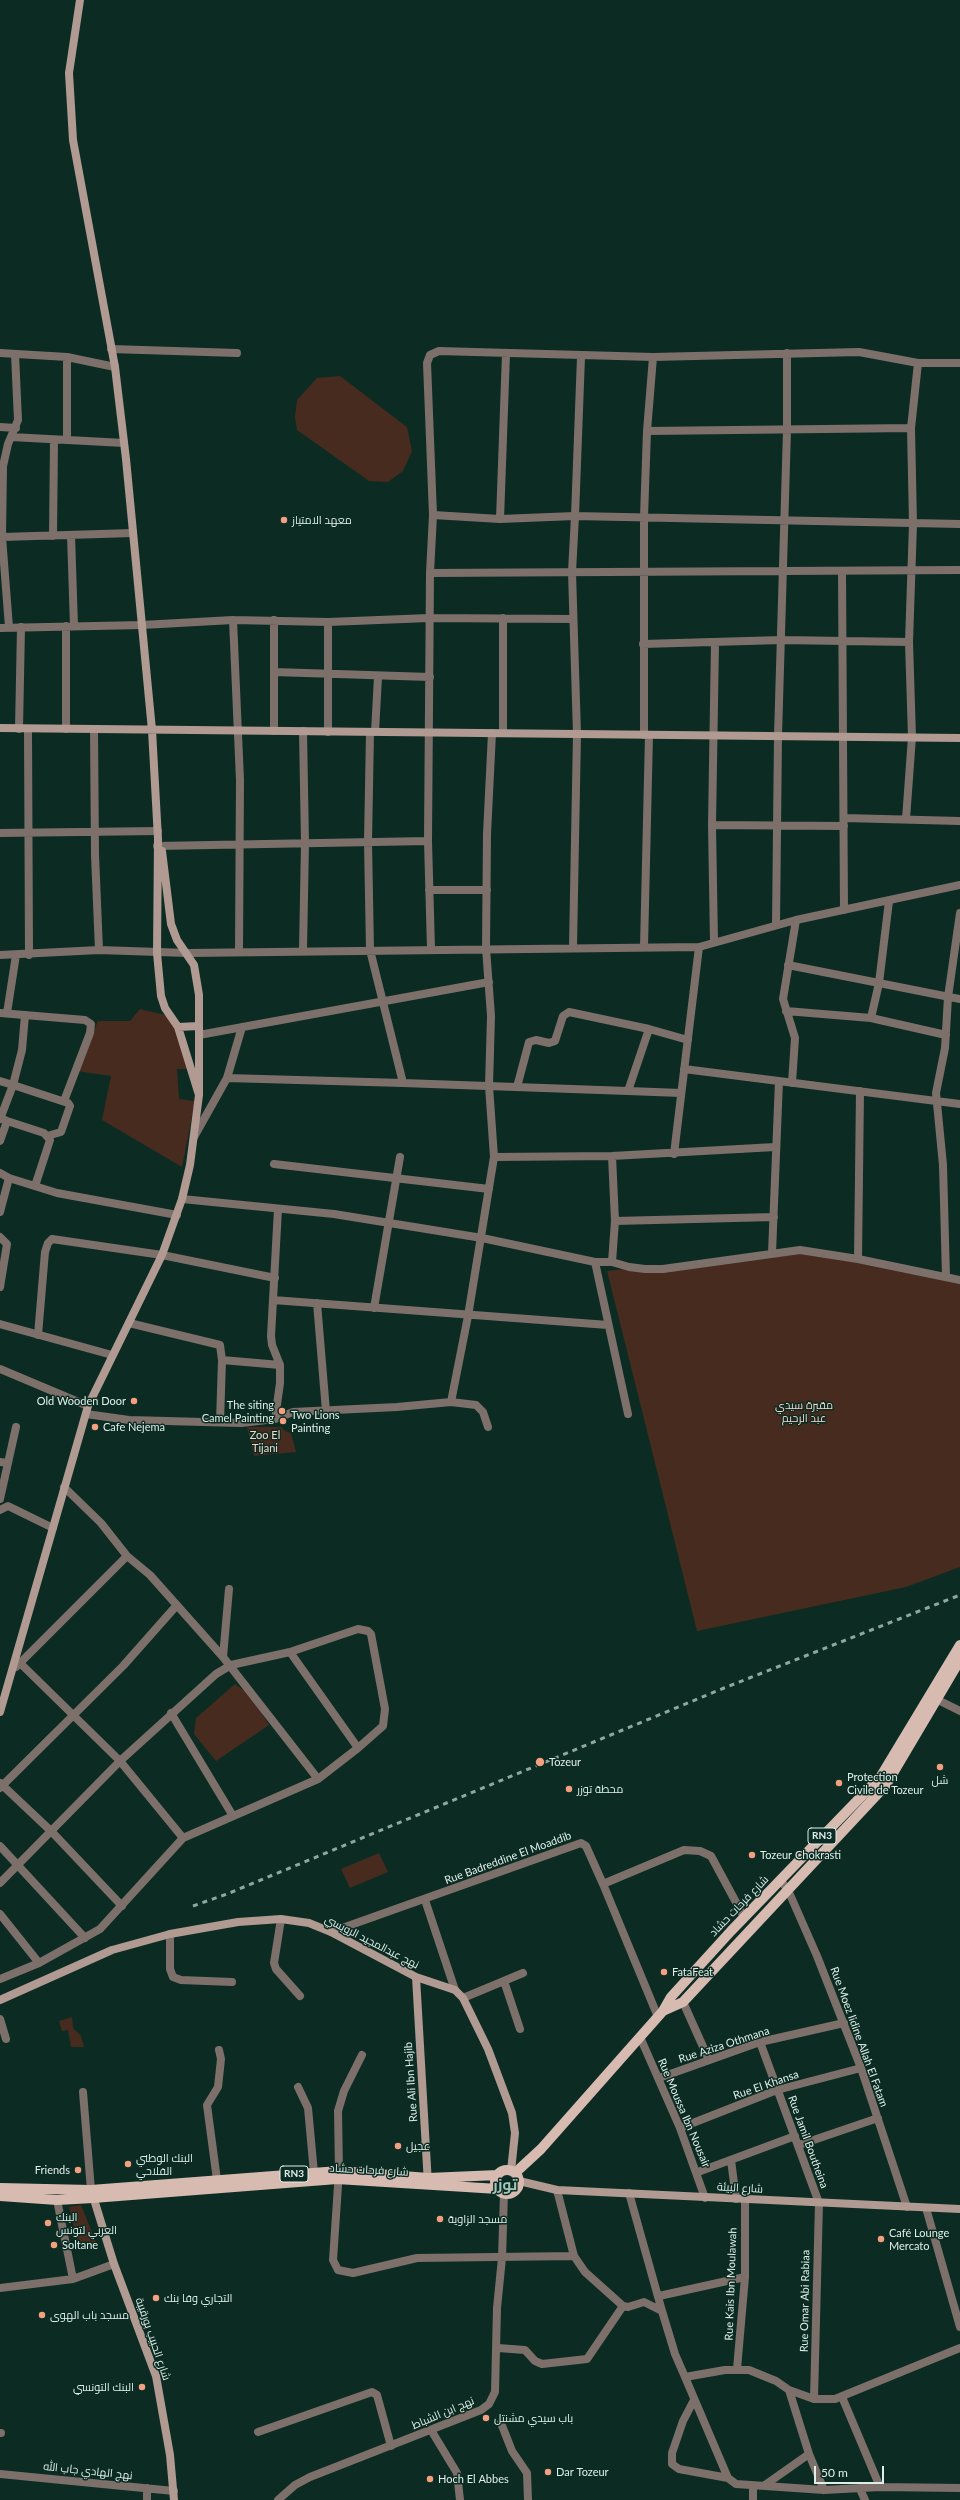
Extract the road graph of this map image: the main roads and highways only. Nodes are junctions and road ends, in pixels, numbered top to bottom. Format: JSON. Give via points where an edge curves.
{"nodes":[{"id":1,"x":960,"y":1644,"type":"edge"},
{"id":2,"x":960,"y":1660,"type":"edge"},
{"id":3,"x":933,"y":1698,"type":"junction"},
{"id":4,"x":730,"y":1931,"type":"junction"},
{"id":5,"x":739,"y":1942,"type":"junction"},
{"id":6,"x":661,"y":2014,"type":"junction"},
{"id":7,"x":338,"y":2175,"type":"junction"},
{"id":8,"x":498,"y":2175,"type":"junction"},
{"id":9,"x":515,"y":2175,"type":"junction"},
{"id":10,"x":428,"y":2182,"type":"junction"},
{"id":11,"x":0,"y":2188,"type":"edge"},
{"id":12,"x":501,"y":2191,"type":"junction"},
{"id":13,"x":92,"y":2194,"type":"junction"},
{"id":14,"x":0,"y":2196,"type":"edge"}],
"edges":[{"from":1,"to":3,"type":"main road","name":"شارع فرحات حشاد","number":"RN3"},
{"from":2,"to":3,"type":"main road","name":"شارع فرحات حشاد","number":"RN3"},
{"from":3,"to":4,"type":"main road","name":"شارع فرحات حشاد","number":"RN3","via":[[881,1776]]},
{"from":3,"to":5,"type":"main road","name":"شارع فرحات حشاد","number":"RN3","via":[[886,1785]]},
{"from":4,"to":5,"type":"main road"},
{"from":4,"to":6,"type":"main road","name":"شارع فرحات حشاد","number":"RN3","via":[[671,1997]]},
{"from":5,"to":6,"type":"main road","name":"شارع فرحات حشاد","number":"RN3","via":[[683,2002]]},
{"from":6,"to":9,"type":"main road","name":"شارع فرحات حشاد","number":"RN3"},
{"from":7,"to":10,"type":"main road","name":"شارع فرحات حشاد","number":"RN3"},
{"from":7,"to":13,"type":"main road","name":"شارع فرحات حشاد","number":"RN3"},
{"from":7,"to":13,"type":"main road","name":"شارع فرحات حشاد","number":"RN3","via":[[314,2173],[217,2180]]},
{"from":8,"to":9,"type":"main road","number":"RN3","via":[[504,2171]]},
{"from":8,"to":10,"type":"main road","name":"شارع فرحات حشاد","number":"RN3"},
{"from":8,"to":12,"type":"main road","via":[[496,2182]]},
{"from":9,"to":12,"type":"main road","number":"RN3","via":[[515,2191]]},
{"from":10,"to":12,"type":"main road","name":"شارع فرحات حشاد","number":"RN3"},
{"from":11,"to":13,"type":"main road","name":"شارع فرحات حشاد","number":"RN3"},
{"from":13,"to":14,"type":"main road","name":"شارع فرحات حشاد","number":"RN3","via":[[57,2200]]}]}
